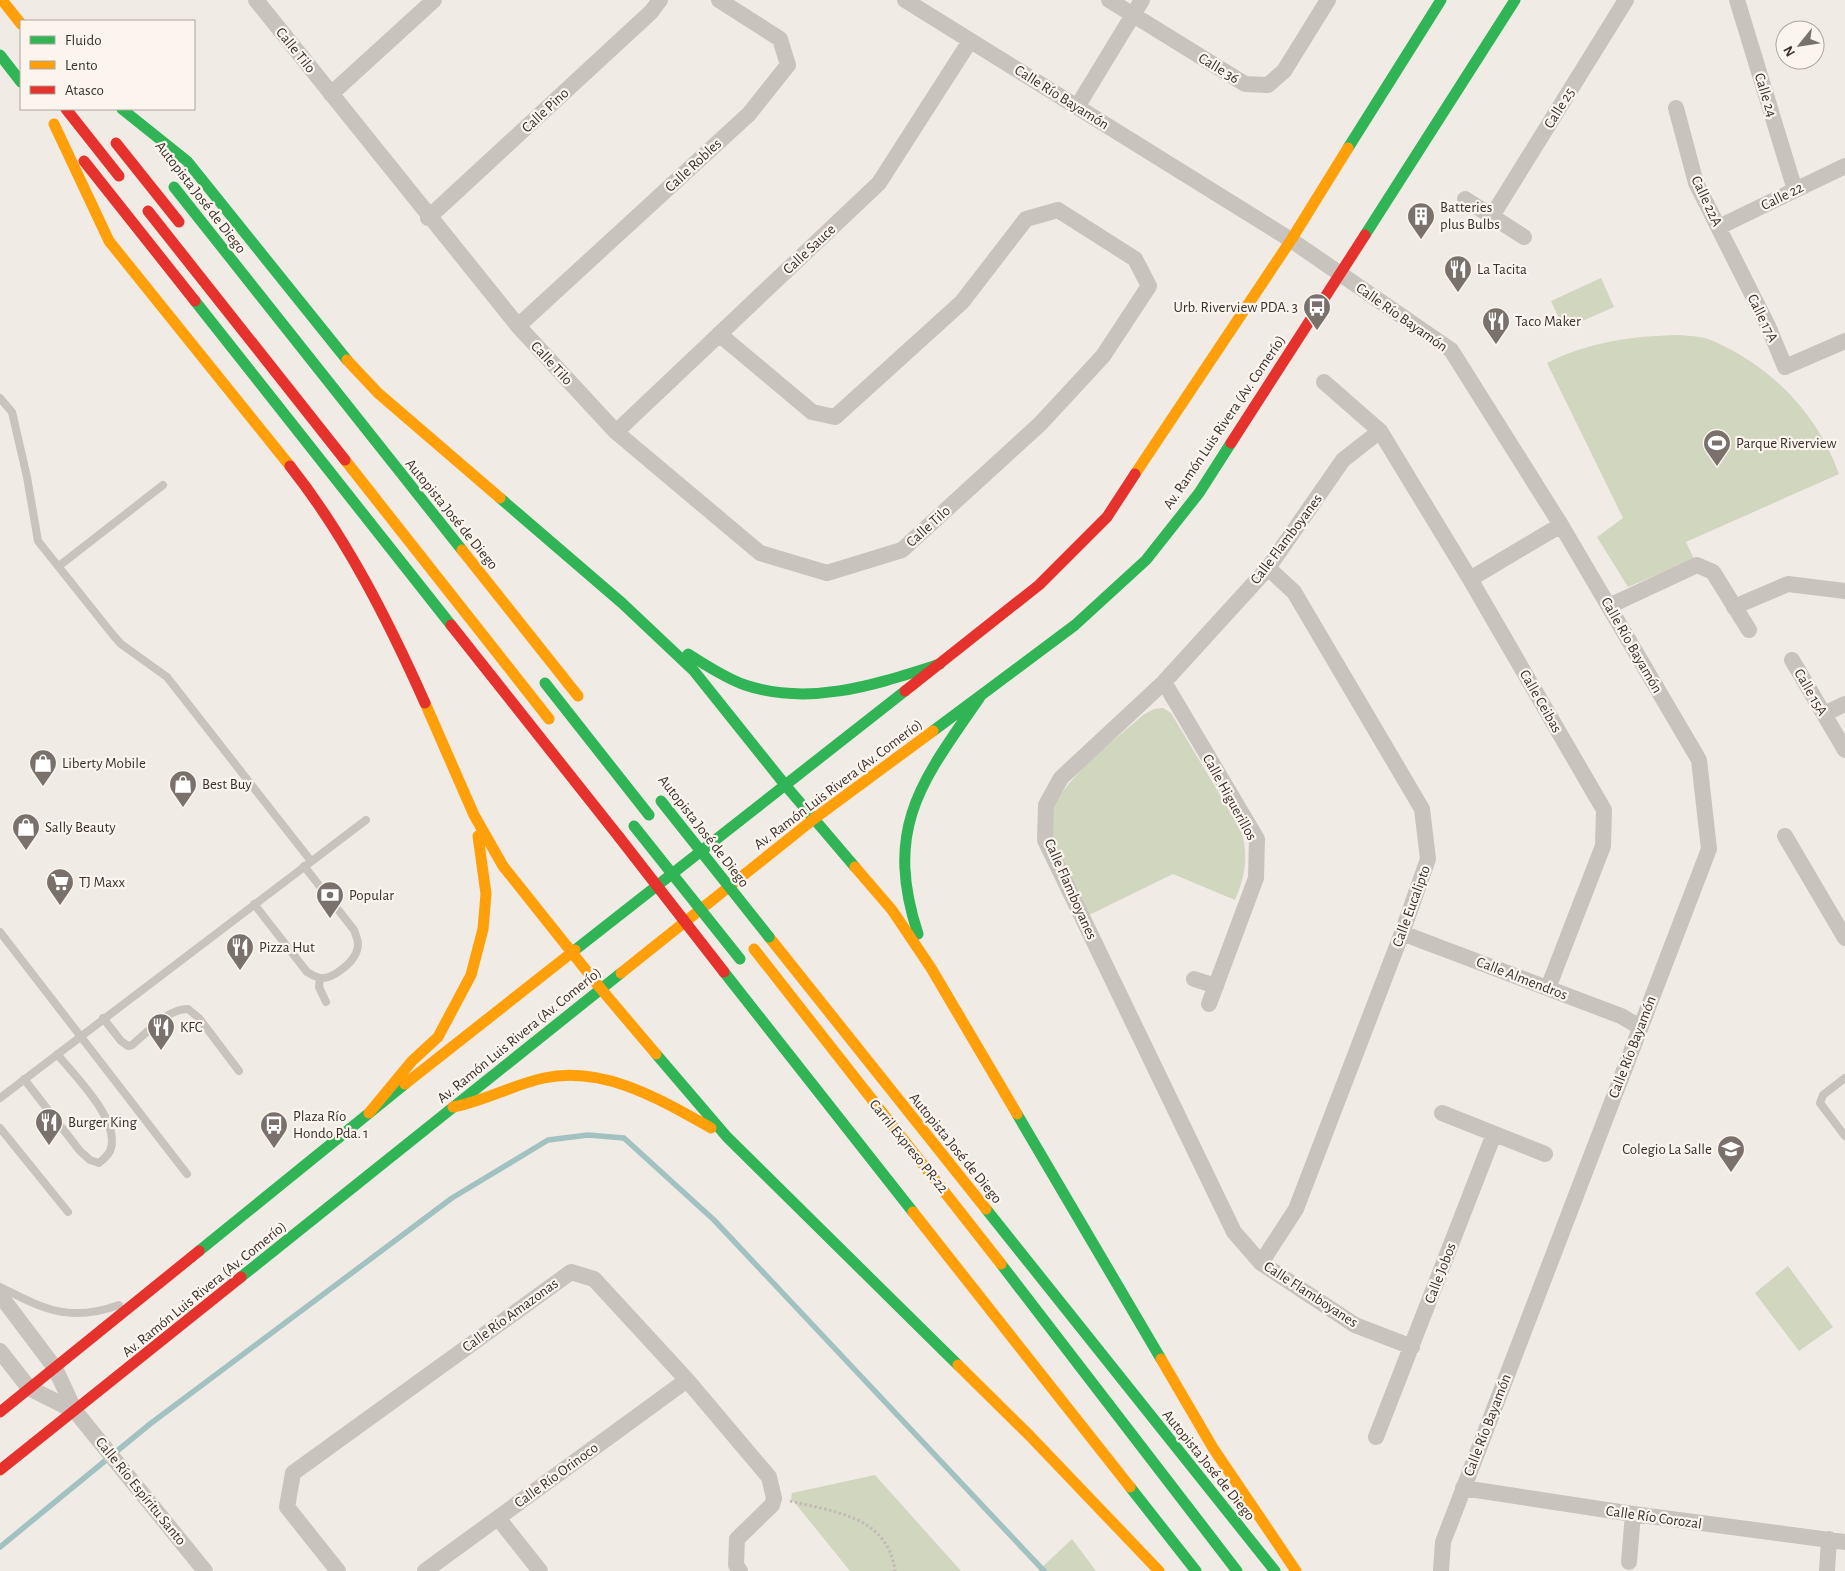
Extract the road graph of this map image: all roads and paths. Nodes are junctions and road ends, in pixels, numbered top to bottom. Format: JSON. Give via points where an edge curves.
{"nodes":[{"id":1,"x":2,"y":0,"type":"edge"},
{"id":2,"x":256,"y":0,"type":"edge"},
{"id":3,"x":434,"y":0,"type":"edge"},
{"id":4,"x":660,"y":0,"type":"edge"},
{"id":5,"x":719,"y":0,"type":"edge"},
{"id":6,"x":905,"y":0,"type":"edge"},
{"id":7,"x":1109,"y":0,"type":"edge"},
{"id":8,"x":1142,"y":0,"type":"edge"},
{"id":9,"x":1328,"y":0,"type":"edge"},
{"id":10,"x":1441,"y":0,"type":"edge"},
{"id":11,"x":1515,"y":0,"type":"edge"},
{"id":12,"x":1626,"y":0,"type":"edge"},
{"id":13,"x":1737,"y":0,"type":"edge"},
{"id":14,"x":1132,"y":15,"type":"junction"},
{"id":15,"x":20,"y":23,"type":"edge"},
{"id":16,"x":970,"y":41,"type":"junction"},
{"id":17,"x":0,"y":50,"type":"edge"},
{"id":18,"x":0,"y":55,"type":"edge"},
{"id":19,"x":20,"y":68,"type":"edge"},
{"id":20,"x":20,"y":81,"type":"edge"},
{"id":21,"x":331,"y":94,"type":"junction"},
{"id":22,"x":1077,"y":107,"type":"junction"},
{"id":23,"x":1676,"y":108,"type":"dead end"},
{"id":24,"x":67,"y":110,"type":"edge"},
{"id":25,"x":113,"y":110,"type":"edge"},
{"id":26,"x":123,"y":110,"type":"edge"},
{"id":27,"x":130,"y":132,"type":"dead end"},
{"id":28,"x":111,"y":137,"type":"dead end"},
{"id":29,"x":1845,"y":166,"type":"edge"},
{"id":30,"x":167,"y":179,"type":"dead end"},
{"id":31,"x":129,"y":188,"type":"dead end"},
{"id":32,"x":1795,"y":190,"type":"junction"},
{"id":33,"x":1465,"y":199,"type":"dead end"},
{"id":34,"x":141,"y":203,"type":"dead end"},
{"id":35,"x":1492,"y":216,"type":"junction"},
{"id":36,"x":428,"y":218,"type":"junction"},
{"id":37,"x":1719,"y":227,"type":"junction"},
{"id":38,"x":189,"y":235,"type":"dead end"},
{"id":39,"x":1524,"y":237,"type":"dead end"},
{"id":40,"x":1291,"y":240,"type":"junction"},
{"id":41,"x":1735,"y":262,"type":"joint"},
{"id":42,"x":1340,"y":272,"type":"junction"},
{"id":43,"x":518,"y":326,"type":"junction"},
{"id":44,"x":719,"y":334,"type":"junction"},
{"id":45,"x":1845,"y":342,"type":"edge"},
{"id":46,"x":1324,"y":382,"type":"dead end"},
{"id":47,"x":0,"y":398,"type":"edge"},
{"id":48,"x":1380,"y":431,"type":"junction"},
{"id":49,"x":616,"y":432,"type":"junction"},
{"id":50,"x":162,"y":485,"type":"dead end"},
{"id":51,"x":1561,"y":526,"type":"junction"},
{"id":52,"x":59,"y":566,"type":"junction"},
{"id":53,"x":1268,"y":568,"type":"junction"},
{"id":54,"x":1470,"y":579,"type":"junction"},
{"id":55,"x":1845,"y":591,"type":"edge"},
{"id":56,"x":1609,"y":606,"type":"junction"},
{"id":57,"x":1734,"y":607,"type":"junction"},
{"id":58,"x":1750,"y":630,"type":"dead end"},
{"id":59,"x":656,"y":635,"type":"junction"},
{"id":60,"x":1792,"y":660,"type":"dead end"},
{"id":61,"x":940,"y":664,"type":"junction"},
{"id":62,"x":538,"y":675,"type":"dead end"},
{"id":63,"x":1164,"y":682,"type":"junction"},
{"id":64,"x":980,"y":697,"type":"junction"},
{"id":65,"x":1845,"y":704,"type":"edge"},
{"id":66,"x":587,"y":707,"type":"dead end"},
{"id":67,"x":1824,"y":714,"type":"junction"},
{"id":68,"x":554,"y":724,"type":"dead end"},
{"id":69,"x":1845,"y":750,"type":"edge"},
{"id":70,"x":786,"y":786,"type":"junction"},
{"id":71,"x":658,"y":797,"type":"dead end"},
{"id":72,"x":474,"y":815,"type":"junction"},
{"id":73,"x":814,"y":818,"type":"junction"},
{"id":74,"x":652,"y":819,"type":"dead end"},
{"id":75,"x":366,"y":820,"type":"dead end"},
{"id":76,"x":632,"y":823,"type":"dead end"},
{"id":77,"x":1785,"y":836,"type":"dead end"},
{"id":78,"x":680,"y":855,"type":"dead end"},
{"id":79,"x":311,"y":861,"type":"junction"},
{"id":80,"x":304,"y":866,"type":"junction"},
{"id":81,"x":692,"y":870,"type":"dead end"},
{"id":82,"x":704,"y":886,"type":"dead end"},
{"id":83,"x":254,"y":904,"type":"junction"},
{"id":84,"x":723,"y":910,"type":"dead end"},
{"id":85,"x":0,"y":932,"type":"edge"},
{"id":86,"x":1402,"y":934,"type":"junction"},
{"id":87,"x":1845,"y":938,"type":"edge"},
{"id":88,"x":750,"y":945,"type":"dead end"},
{"id":89,"x":572,"y":953,"type":"junction"},
{"id":90,"x":743,"y":963,"type":"dead end"},
{"id":91,"x":931,"y":968,"type":"junction"},
{"id":92,"x":320,"y":978,"type":"junction"},
{"id":93,"x":1194,"y":979,"type":"dead end"},
{"id":94,"x":1216,"y":986,"type":"junction"},
{"id":95,"x":1548,"y":988,"type":"junction"},
{"id":96,"x":601,"y":989,"type":"junction"},
{"id":97,"x":326,"y":1002,"type":"dead end"},
{"id":98,"x":1209,"y":1004,"type":"dead end"},
{"id":99,"x":103,"y":1018,"type":"junction"},
{"id":100,"x":1640,"y":1026,"type":"junction"},
{"id":101,"x":81,"y":1035,"type":"junction"},
{"id":102,"x":57,"y":1054,"type":"junction"},
{"id":103,"x":239,"y":1071,"type":"dead end"},
{"id":104,"x":1845,"y":1078,"type":"edge"},
{"id":105,"x":24,"y":1080,"type":"junction"},
{"id":106,"x":0,"y":1098,"type":"edge"},
{"id":107,"x":453,"y":1107,"type":"junction"},
{"id":108,"x":1442,"y":1113,"type":"dead end"},
{"id":109,"x":369,"y":1114,"type":"junction"},
{"id":110,"x":0,"y":1128,"type":"edge"},
{"id":111,"x":1494,"y":1134,"type":"junction"},
{"id":112,"x":1845,"y":1136,"type":"edge"},
{"id":113,"x":727,"y":1137,"type":"junction"},
{"id":114,"x":1545,"y":1154,"type":"dead end"},
{"id":115,"x":187,"y":1174,"type":"dead end"},
{"id":116,"x":68,"y":1212,"type":"dead end"},
{"id":117,"x":1261,"y":1263,"type":"junction"},
{"id":118,"x":0,"y":1287,"type":"edge"},
{"id":119,"x":0,"y":1295,"type":"edge"},
{"id":120,"x":144,"y":1295,"type":"junction"},
{"id":121,"x":1031,"y":1323,"type":"dead end"},
{"id":122,"x":1412,"y":1347,"type":"junction"},
{"id":123,"x":0,"y":1351,"type":"edge"},
{"id":124,"x":55,"y":1368,"type":"junction"},
{"id":125,"x":687,"y":1380,"type":"junction"},
{"id":126,"x":29,"y":1388,"type":"junction"},
{"id":127,"x":75,"y":1411,"type":"junction"},
{"id":128,"x":0,"y":1412,"type":"edge"},
{"id":129,"x":1376,"y":1437,"type":"dead end"},
{"id":130,"x":0,"y":1470,"type":"edge"},
{"id":131,"x":1166,"y":1481,"type":"junction"},
{"id":132,"x":1463,"y":1488,"type":"junction"},
{"id":133,"x":774,"y":1498,"type":"junction"},
{"id":134,"x":1633,"y":1514,"type":"junction"},
{"id":135,"x":498,"y":1518,"type":"junction"},
{"id":136,"x":1837,"y":1541,"type":"edge"},
{"id":137,"x":1628,"y":1562,"type":"dead end"},
{"id":138,"x":205,"y":1571,"type":"edge"},
{"id":139,"x":338,"y":1571,"type":"edge"},
{"id":140,"x":425,"y":1571,"type":"edge"},
{"id":141,"x":540,"y":1571,"type":"edge"},
{"id":142,"x":740,"y":1571,"type":"edge"},
{"id":143,"x":896,"y":1571,"type":"edge"},
{"id":144,"x":1159,"y":1571,"type":"edge"},
{"id":145,"x":1196,"y":1571,"type":"edge"},
{"id":146,"x":1237,"y":1571,"type":"edge"},
{"id":147,"x":1275,"y":1571,"type":"edge"},
{"id":148,"x":1296,"y":1571,"type":"edge"},
{"id":149,"x":1441,"y":1571,"type":"edge"},
{"id":150,"x":1827,"y":1571,"type":"edge"}],
"edges":[{"from":1,"to":15,"type":"main road"},
{"from":2,"to":21,"type":"street","name":"Calle Tilo"},
{"from":3,"to":21,"type":"street"},
{"from":4,"to":36,"type":"street","name":"Calle Pino","via":[[651,12]]},
{"from":5,"to":43,"type":"street","name":"Calle Robles","via":[[780,39],[788,65],[749,114]]},
{"from":6,"to":16,"type":"street","name":"Calle Río Bayamón"},
{"from":7,"to":14,"type":"street","name":"Calle 36"},
{"from":8,"to":14,"type":"street"},
{"from":9,"to":14,"type":"street","name":"Calle 36","via":[[1284,71],[1268,85],[1245,84]]},
{"from":10,"to":40,"type":"main road","name":"Av. Ramón Luis Rivera (Av. Comerío)"},
{"from":11,"to":42,"type":"main road","name":"Av. Ramón Luis Rivera (Av. Comerío)","via":[[1444,115]]},
{"from":12,"to":35,"type":"street","name":"Calle 25"},
{"from":13,"to":32,"type":"street","name":"Calle 24"},
{"from":14,"to":22,"type":"street"},
{"from":16,"to":22,"type":"street","name":"Calle Río Bayamón"},
{"from":16,"to":44,"type":"street","name":"Calle Sauce","via":[[879,183]]},
{"from":17,"to":19,"type":"main road"},
{"from":18,"to":20,"type":"main road"},
{"from":21,"to":36,"type":"street","name":"Calle Tilo"},
{"from":22,"to":40,"type":"street","name":"Calle Río Bayamón"},
{"from":23,"to":37,"type":"street","name":"Calle 22A","via":[[1696,183]]},
{"from":24,"to":31,"type":"main road"},
{"from":25,"to":27,"type":"main road"},
{"from":26,"to":59,"type":"main road","via":[[188,161],[354,368],[378,393]]},
{"from":28,"to":38,"type":"main road"},
{"from":29,"to":32,"type":"street","name":"Calle 22"},
{"from":30,"to":66,"type":"main road","name":"Autopista José de Diego"},
{"from":32,"to":37,"type":"street","name":"Calle 22"},
{"from":33,"to":35,"type":"street"},
{"from":34,"to":68,"type":"main road"},
{"from":35,"to":39,"type":"street"},
{"from":36,"to":43,"type":"street","name":"Calle Tilo"},
{"from":37,"to":41,"type":"street","name":"Calle 22A"},
{"from":40,"to":42,"type":"street","name":"Calle Río Bayamón"},
{"from":40,"to":61,"type":"main road","name":"Av. Ramón Luis Rivera (Av. Comerío)","via":[[1107,517],[1039,585]]},
{"from":41,"to":45,"type":"street","name":"Calle 17A","via":[[1785,367]]},
{"from":42,"to":51,"type":"street","name":"Calle Río Bayamón","via":[[1451,350]]},
{"from":42,"to":64,"type":"main road","name":"Av. Ramón Luis Rivera (Av. Comerío)","via":[[1199,493],[1146,560],[1075,625]]},
{"from":43,"to":49,"type":"street","name":"Calle Tilo"},
{"from":44,"to":49,"type":"street","name":"Calle Sauce"},
{"from":44,"to":49,"type":"street","name":"Calle Tilo","via":[[812,412],[835,417],[962,302],[1026,219],[1058,210],[1135,259],[1149,286],[1103,356],[1040,424],[902,550],[827,573],[760,553]]},
{"from":46,"to":48,"type":"street","name":"Calle Ceibas"},
{"from":47,"to":52,"type":"lane","via":[[12,412],[38,540]]},
{"from":48,"to":53,"type":"street","name":"Calle Flamboyanes","via":[[1343,460]]},
{"from":48,"to":54,"type":"street","name":"Calle Ceibas"},
{"from":50,"to":52,"type":"lane"},
{"from":51,"to":54,"type":"street"},
{"from":51,"to":56,"type":"street","name":"Calle Río Bayamón"},
{"from":52,"to":79,"type":"lane","via":[[121,644],[167,678]]},
{"from":53,"to":63,"type":"street","name":"Calle Flamboyanes"},
{"from":53,"to":86,"type":"street","name":"Calle Eucalipto","via":[[1294,592],[1422,809],[1428,859]]},
{"from":54,"to":95,"type":"street","name":"Calle Ceibas","via":[[1604,810],[1603,846]]},
{"from":55,"to":57,"type":"street","via":[[1788,584]]},
{"from":56,"to":57,"type":"street","via":[[1696,565],[1712,572]]},
{"from":56,"to":100,"type":"street","name":"Calle Río Bayamón","via":[[1699,760],[1709,849]]},
{"from":57,"to":58,"type":"street"},
{"from":59,"to":61,"type":"main road","via":[[745,685],[791,695],[824,694],[860,687]]},
{"from":59,"to":70,"type":"main road","via":[[694,671]]},
{"from":60,"to":67,"type":"street","name":"Calle 15A"},
{"from":61,"to":70,"type":"main road","name":"Av. Ramón Luis Rivera (Av. Comerío)"},
{"from":62,"to":74,"type":"main road"},
{"from":63,"to":94,"type":"street","name":"Calle Higuerillos","via":[[1257,840],[1256,878]]},
{"from":63,"to":117,"type":"street","name":"Calle Flamboyanes","via":[[1061,778],[1046,805],[1045,840],[1234,1232]]},
{"from":64,"to":73,"type":"main road","name":"Av. Ramón Luis Rivera (Av. Comerío)"},
{"from":64,"to":91,"type":"main road","via":[[933,763],[908,827],[904,854],[905,888],[911,915]]},
{"from":65,"to":67,"type":"street"},
{"from":67,"to":69,"type":"street","name":"Calle 15A"},
{"from":70,"to":73,"type":"main road"},
{"from":70,"to":89,"type":"main road","name":"Av. Ramón Luis Rivera (Av. Comerío)"},
{"from":71,"to":147,"type":"main road","name":"Autopista José de Diego","bridge":true},
{"from":72,"to":89,"type":"main road","via":[[503,866]]},
{"from":72,"to":109,"type":"main road","via":[[486,894],[484,929],[471,975],[438,1037],[412,1061]]},
{"from":72,"to":145,"type":"main road","bridge":true,"via":[[405,658],[359,569],[308,488],[109,241],[51,120]]},
{"from":73,"to":91,"type":"main road","via":[[892,910]]},
{"from":73,"to":96,"type":"main road","name":"Av. Ramón Luis Rivera (Av. Comerío)"},
{"from":75,"to":79,"type":"lane"},
{"from":76,"to":90,"type":"main road","bridge":true},
{"from":77,"to":87,"type":"street"},
{"from":78,"to":81,"type":"main road"},
{"from":79,"to":80,"type":"lane"},
{"from":80,"to":83,"type":"lane"},
{"from":80,"to":92,"type":"lane","via":[[354,930],[358,941],[356,954],[350,961],[328,977]]},
{"from":82,"to":84,"type":"main road"},
{"from":83,"to":92,"type":"lane","via":[[307,972]]},
{"from":83,"to":99,"type":"lane"},
{"from":85,"to":101,"type":"lane"},
{"from":86,"to":95,"type":"street","name":"Calle Almendros"},
{"from":86,"to":117,"type":"street","name":"Calle Eucalipto","via":[[1296,1209]]},
{"from":88,"to":131,"type":"main road","name":"Carril Expreso PR-22","via":[[1080,1365]]},
{"from":89,"to":96,"type":"main road"},
{"from":89,"to":109,"type":"main road","name":"Av. Ramón Luis Rivera (Av. Comerío)"},
{"from":91,"to":148,"type":"main road","via":[[1213,1448]]},
{"from":92,"to":97,"type":"lane","via":[[319,986]]},
{"from":93,"to":94,"type":"street"},
{"from":94,"to":98,"type":"street","name":"Calle Higuerillos"},
{"from":95,"to":100,"type":"street","name":"Calle Almendros"},
{"from":96,"to":107,"type":"main road","name":"Av. Ramón Luis Rivera (Av. Comerío)"},
{"from":96,"to":113,"type":"main road"},
{"from":99,"to":101,"type":"lane"},
{"from":99,"to":103,"type":"lane","via":[[128,1046],[170,1014],[188,1009],[199,1018]]},
{"from":100,"to":132,"type":"street","name":"Calle Río Bayamón"},
{"from":101,"to":102,"type":"lane"},
{"from":101,"to":115,"type":"lane"},
{"from":102,"to":105,"type":"lane"},
{"from":102,"to":105,"type":"lane","via":[[108,1119],[111,1149],[99,1163],[80,1151]]},
{"from":104,"to":112,"type":"lane","via":[[1823,1095],[1820,1103]]},
{"from":105,"to":106,"type":"lane"},
{"from":107,"to":113,"type":"main road","via":[[486,1100],[546,1078],[596,1078],[652,1095]]},
{"from":107,"to":127,"type":"main road","name":"Av. Ramón Luis Rivera (Av. Comerío)"},
{"from":108,"to":111,"type":"street"},
{"from":109,"to":120,"type":"main road","name":"Av. Ramón Luis Rivera (Av. Comerío)"},
{"from":110,"to":116,"type":"lane"},
{"from":111,"to":114,"type":"street"},
{"from":111,"to":122,"type":"street","name":"Calle Jobos"},
{"from":113,"to":144,"type":"main road","via":[[1028,1435]]},
{"from":117,"to":122,"type":"street","name":"Calle Flamboyanes","via":[[1355,1325]]},
{"from":118,"to":120,"type":"lane","via":[[61,1314],[114,1306]]},
{"from":119,"to":124,"type":"street"},
{"from":120,"to":124,"type":"main road","name":"Av. Ramón Luis Rivera (Av. Comerío)"},
{"from":121,"to":131,"type":"main road","name":"Carril Expreso PR-22"},
{"from":122,"to":129,"type":"street","name":"Calle Jobos"},
{"from":123,"to":126,"type":"street"},
{"from":124,"to":126,"type":"main road","name":"Av. Ramón Luis Rivera (Av. Comerío)"},
{"from":124,"to":127,"type":"street"},
{"from":125,"to":133,"type":"street","name":"Calle Río Amazonas","via":[[769,1477]]},
{"from":125,"to":135,"type":"street","name":"Calle Río Orinoco"},
{"from":125,"to":139,"type":"street","name":"Calle Río Amazonas","via":[[594,1279],[571,1272],[293,1472],[287,1507]]},
{"from":126,"to":127,"type":"street"},
{"from":126,"to":128,"type":"main road","name":"Av. Ramón Luis Rivera (Av. Comerío)"},
{"from":127,"to":130,"type":"main road","name":"Av. Ramón Luis Rivera (Av. Comerío)"},
{"from":127,"to":138,"type":"street","name":"Calle Río Espíritu Santo"},
{"from":131,"to":146,"type":"main road","name":"Carril Expreso PR-22"},
{"from":132,"to":134,"type":"street","name":"Calle Río Corozal"},
{"from":132,"to":149,"type":"street","name":"Calle Río Bayamón","via":[[1443,1542]]},
{"from":133,"to":142,"type":"street","via":[[772,1505],[737,1539],[736,1565]]},
{"from":133,"to":143,"type":"path","via":[[865,1522],[883,1540]]},
{"from":134,"to":136,"type":"street","name":"Calle Río Corozal"},
{"from":134,"to":137,"type":"street"},
{"from":135,"to":140,"type":"street","name":"Calle Río Orinoco"},
{"from":135,"to":141,"type":"street"},
{"from":136,"to":150,"type":"street"}]}
